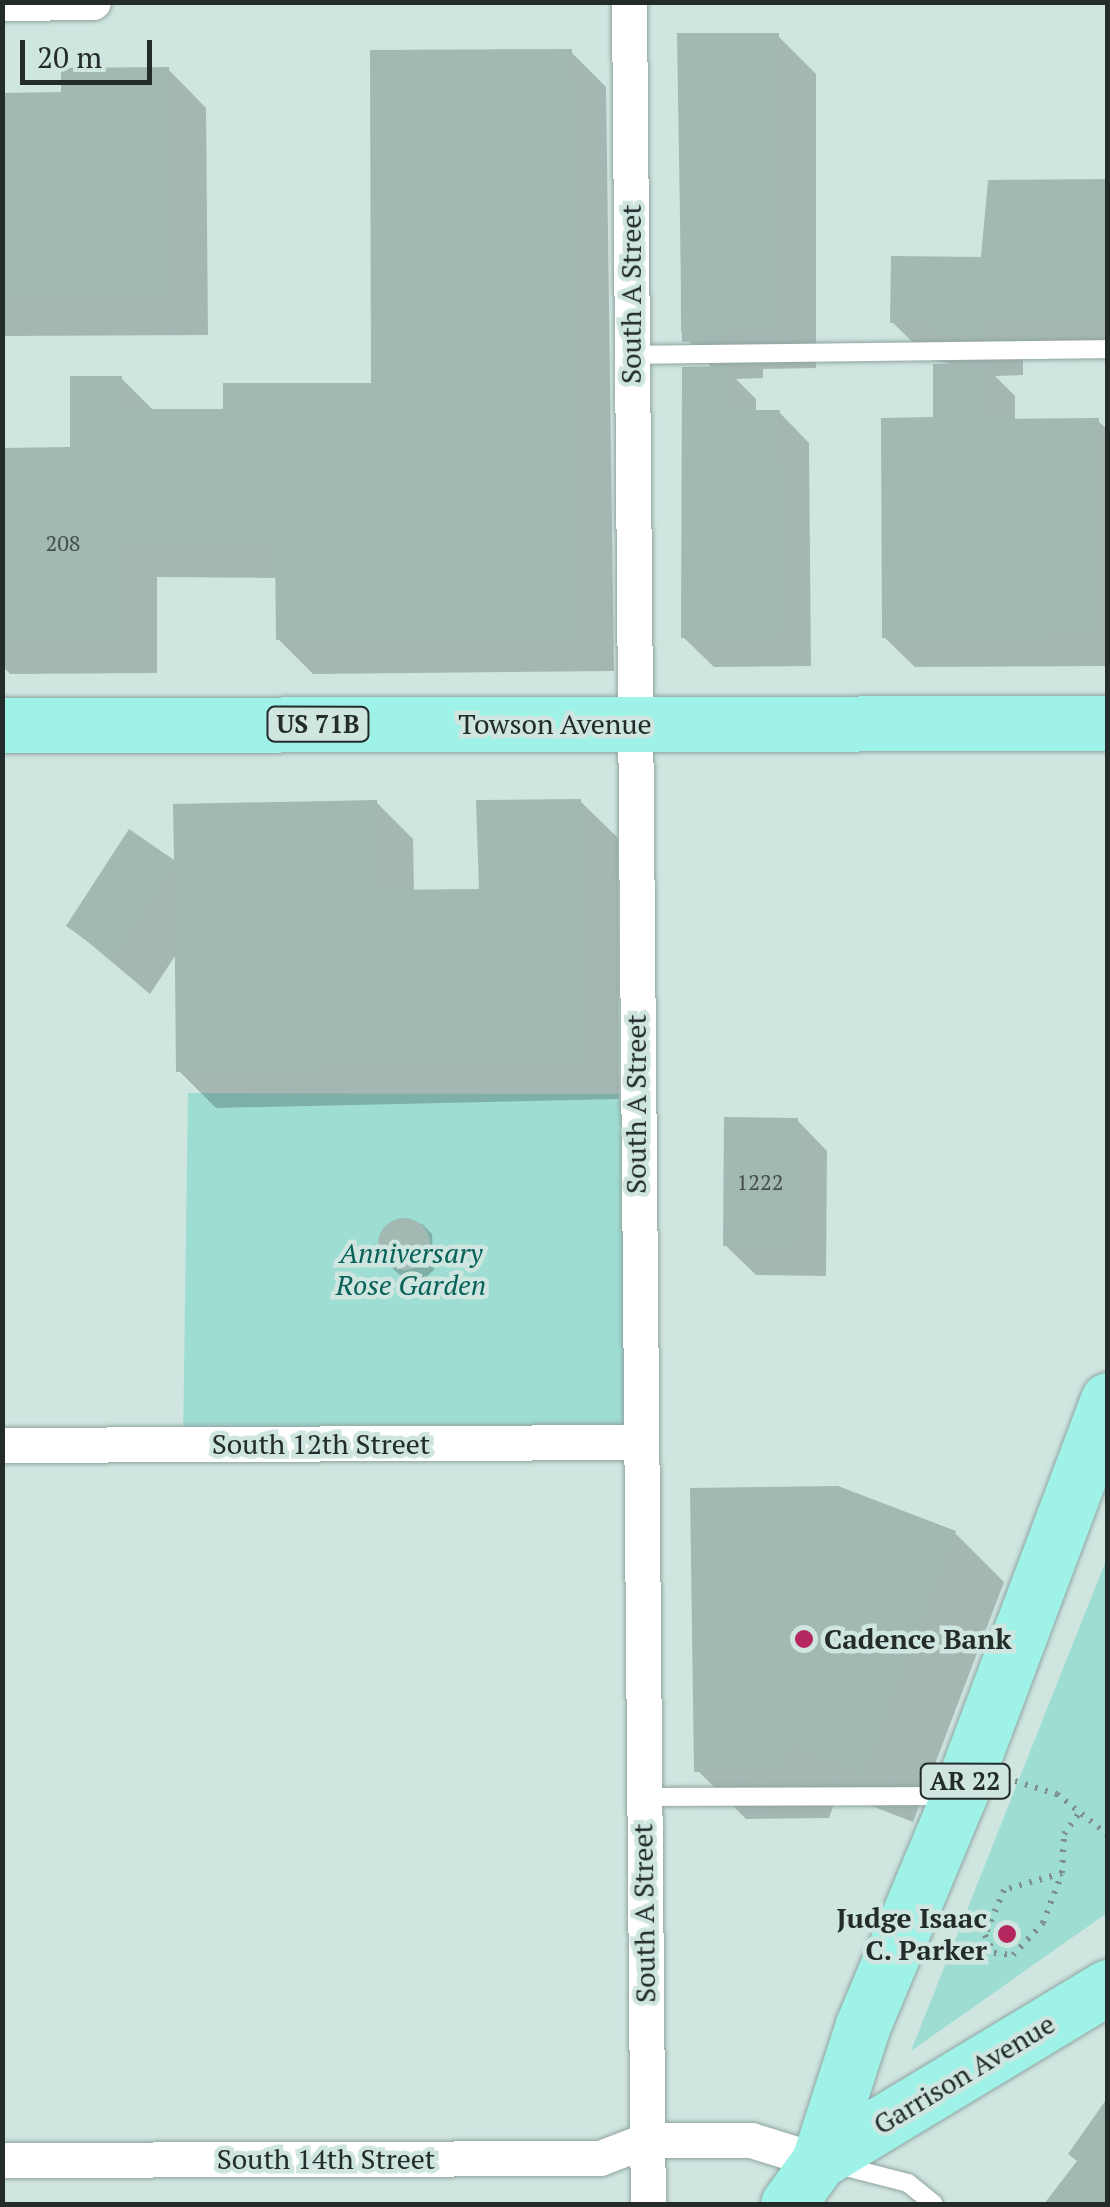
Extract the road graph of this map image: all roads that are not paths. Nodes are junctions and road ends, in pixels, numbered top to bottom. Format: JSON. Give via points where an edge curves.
{"nodes":[{"id":1,"x":93,"y":2,"type":"edge"},
{"id":2,"x":629,"y":2,"type":"edge"},
{"id":3,"x":2,"y":3,"type":"edge"},
{"id":4,"x":1108,"y":350,"type":"edge"},
{"id":5,"x":631,"y":355,"type":"junction"},
{"id":6,"x":1108,"y":723,"type":"edge"},
{"id":7,"x":633,"y":724,"type":"junction"},
{"id":8,"x":2,"y":725,"type":"edge"},
{"id":9,"x":1108,"y":1400,"type":"edge"},
{"id":10,"x":638,"y":1442,"type":"junction"},
{"id":11,"x":2,"y":1446,"type":"edge"},
{"id":12,"x":959,"y":1796,"type":"junction"},
{"id":13,"x":643,"y":1797,"type":"junction"},
{"id":14,"x":1108,"y":1986,"type":"edge"},
{"id":15,"x":647,"y":2140,"type":"junction"},
{"id":16,"x":2,"y":2160,"type":"edge"},
{"id":17,"x":819,"y":2160,"type":"junction"},
{"id":18,"x":648,"y":2204,"type":"edge"},
{"id":19,"x":788,"y":2204,"type":"edge"},
{"id":20,"x":934,"y":2204,"type":"edge"}],
"edges":[{"from":1,"to":3,"type":"street"},
{"from":2,"to":5,"type":"street","name":"South A Street"},
{"from":4,"to":5,"type":"lane"},
{"from":5,"to":7,"type":"street","name":"South A Street"},
{"from":6,"to":7,"type":"main road","name":"Towson Avenue","number":"US 71B"},
{"from":7,"to":8,"type":"main road","name":"Towson Avenue","number":"US 71B"},
{"from":7,"to":10,"type":"street","name":"South A Street"},
{"from":9,"to":12,"type":"main road","number":"AR 22"},
{"from":10,"to":11,"type":"street","name":"South 12th Street"},
{"from":10,"to":13,"type":"street","name":"South A Street"},
{"from":12,"to":13,"type":"lane"},
{"from":12,"to":17,"type":"main road","number":"AR 22","via":[[863,2025]]},
{"from":13,"to":15,"type":"street","name":"South A Street"},
{"from":14,"to":17,"type":"main road","name":"Garrison Avenue"},
{"from":15,"to":16,"type":"street","name":"South 14th Street","via":[[600,2158]]},
{"from":15,"to":17,"type":"street","via":[[751,2140]]},
{"from":15,"to":18,"type":"street","name":"South A Street"},
{"from":17,"to":19,"type":"main road","number":"AR 22"},
{"from":17,"to":20,"type":"lane","via":[[908,2184]]}]}
